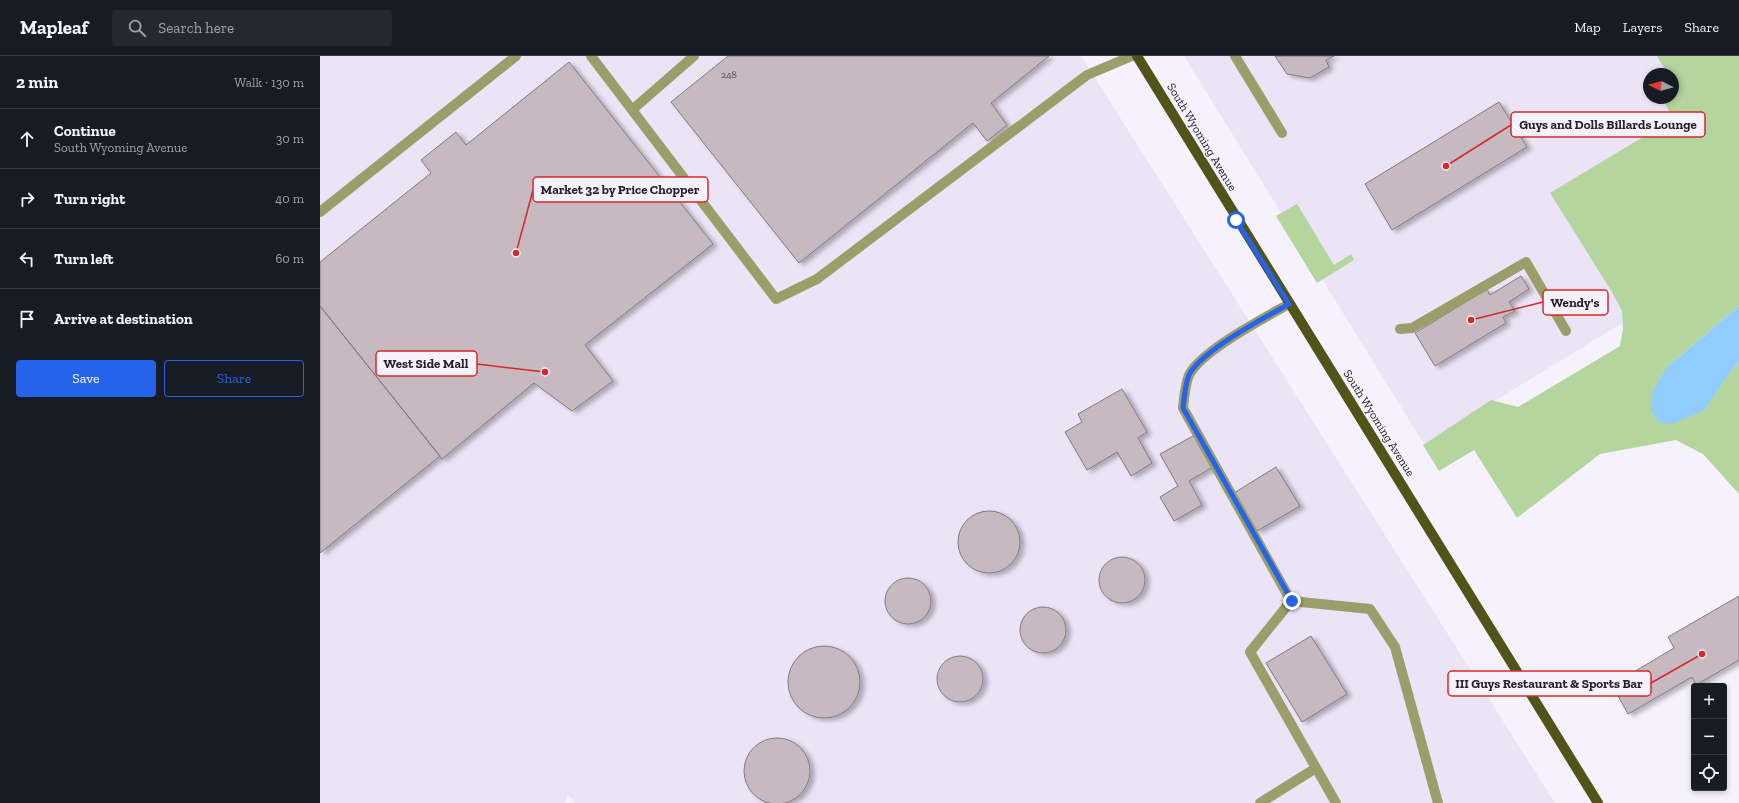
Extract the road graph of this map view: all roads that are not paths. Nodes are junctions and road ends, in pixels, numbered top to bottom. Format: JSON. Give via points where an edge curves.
{"nodes":[{"id":1,"x":516,"y":56,"type":"edge"},
{"id":2,"x":591,"y":56,"type":"edge"},
{"id":3,"x":694,"y":56,"type":"edge"},
{"id":4,"x":1132,"y":56,"type":"edge"},
{"id":5,"x":1137,"y":56,"type":"edge"},
{"id":6,"x":1235,"y":56,"type":"edge"},
{"id":7,"x":632,"y":110,"type":"junction"},
{"id":8,"x":1282,"y":133,"type":"dead end"},
{"id":9,"x":320,"y":212,"type":"edge"},
{"id":10,"x":1289,"y":304,"type":"junction"},
{"id":11,"x":1400,"y":329,"type":"dead end"},
{"id":12,"x":1566,"y":331,"type":"dead end"},
{"id":13,"x":1292,"y":601,"type":"junction"},
{"id":14,"x":1316,"y":768,"type":"junction"},
{"id":15,"x":1260,"y":803,"type":"edge"},
{"id":16,"x":1336,"y":803,"type":"edge"},
{"id":17,"x":1438,"y":803,"type":"edge"},
{"id":18,"x":1598,"y":803,"type":"edge"}],
"edges":[{"from":1,"to":9,"type":"lane"},
{"from":2,"to":7,"type":"lane"},
{"from":3,"to":7,"type":"lane"},
{"from":4,"to":7,"type":"lane","via":[[1087,75],[817,279],[776,299]]},
{"from":5,"to":10,"type":"main road","name":"South Wyoming Avenue"},
{"from":6,"to":8,"type":"lane"},
{"from":10,"to":13,"type":"lane","via":[[1233,336],[1201,360],[1189,375],[1183,408]]},
{"from":10,"to":18,"type":"main road","name":"South Wyoming Avenue"},
{"from":11,"to":12,"type":"lane","via":[[1412,328],[1526,262]]},
{"from":13,"to":14,"type":"lane","via":[[1250,652]]},
{"from":13,"to":17,"type":"lane","via":[[1370,609],[1395,647]]},
{"from":14,"to":15,"type":"lane"},
{"from":14,"to":16,"type":"lane"}]}
